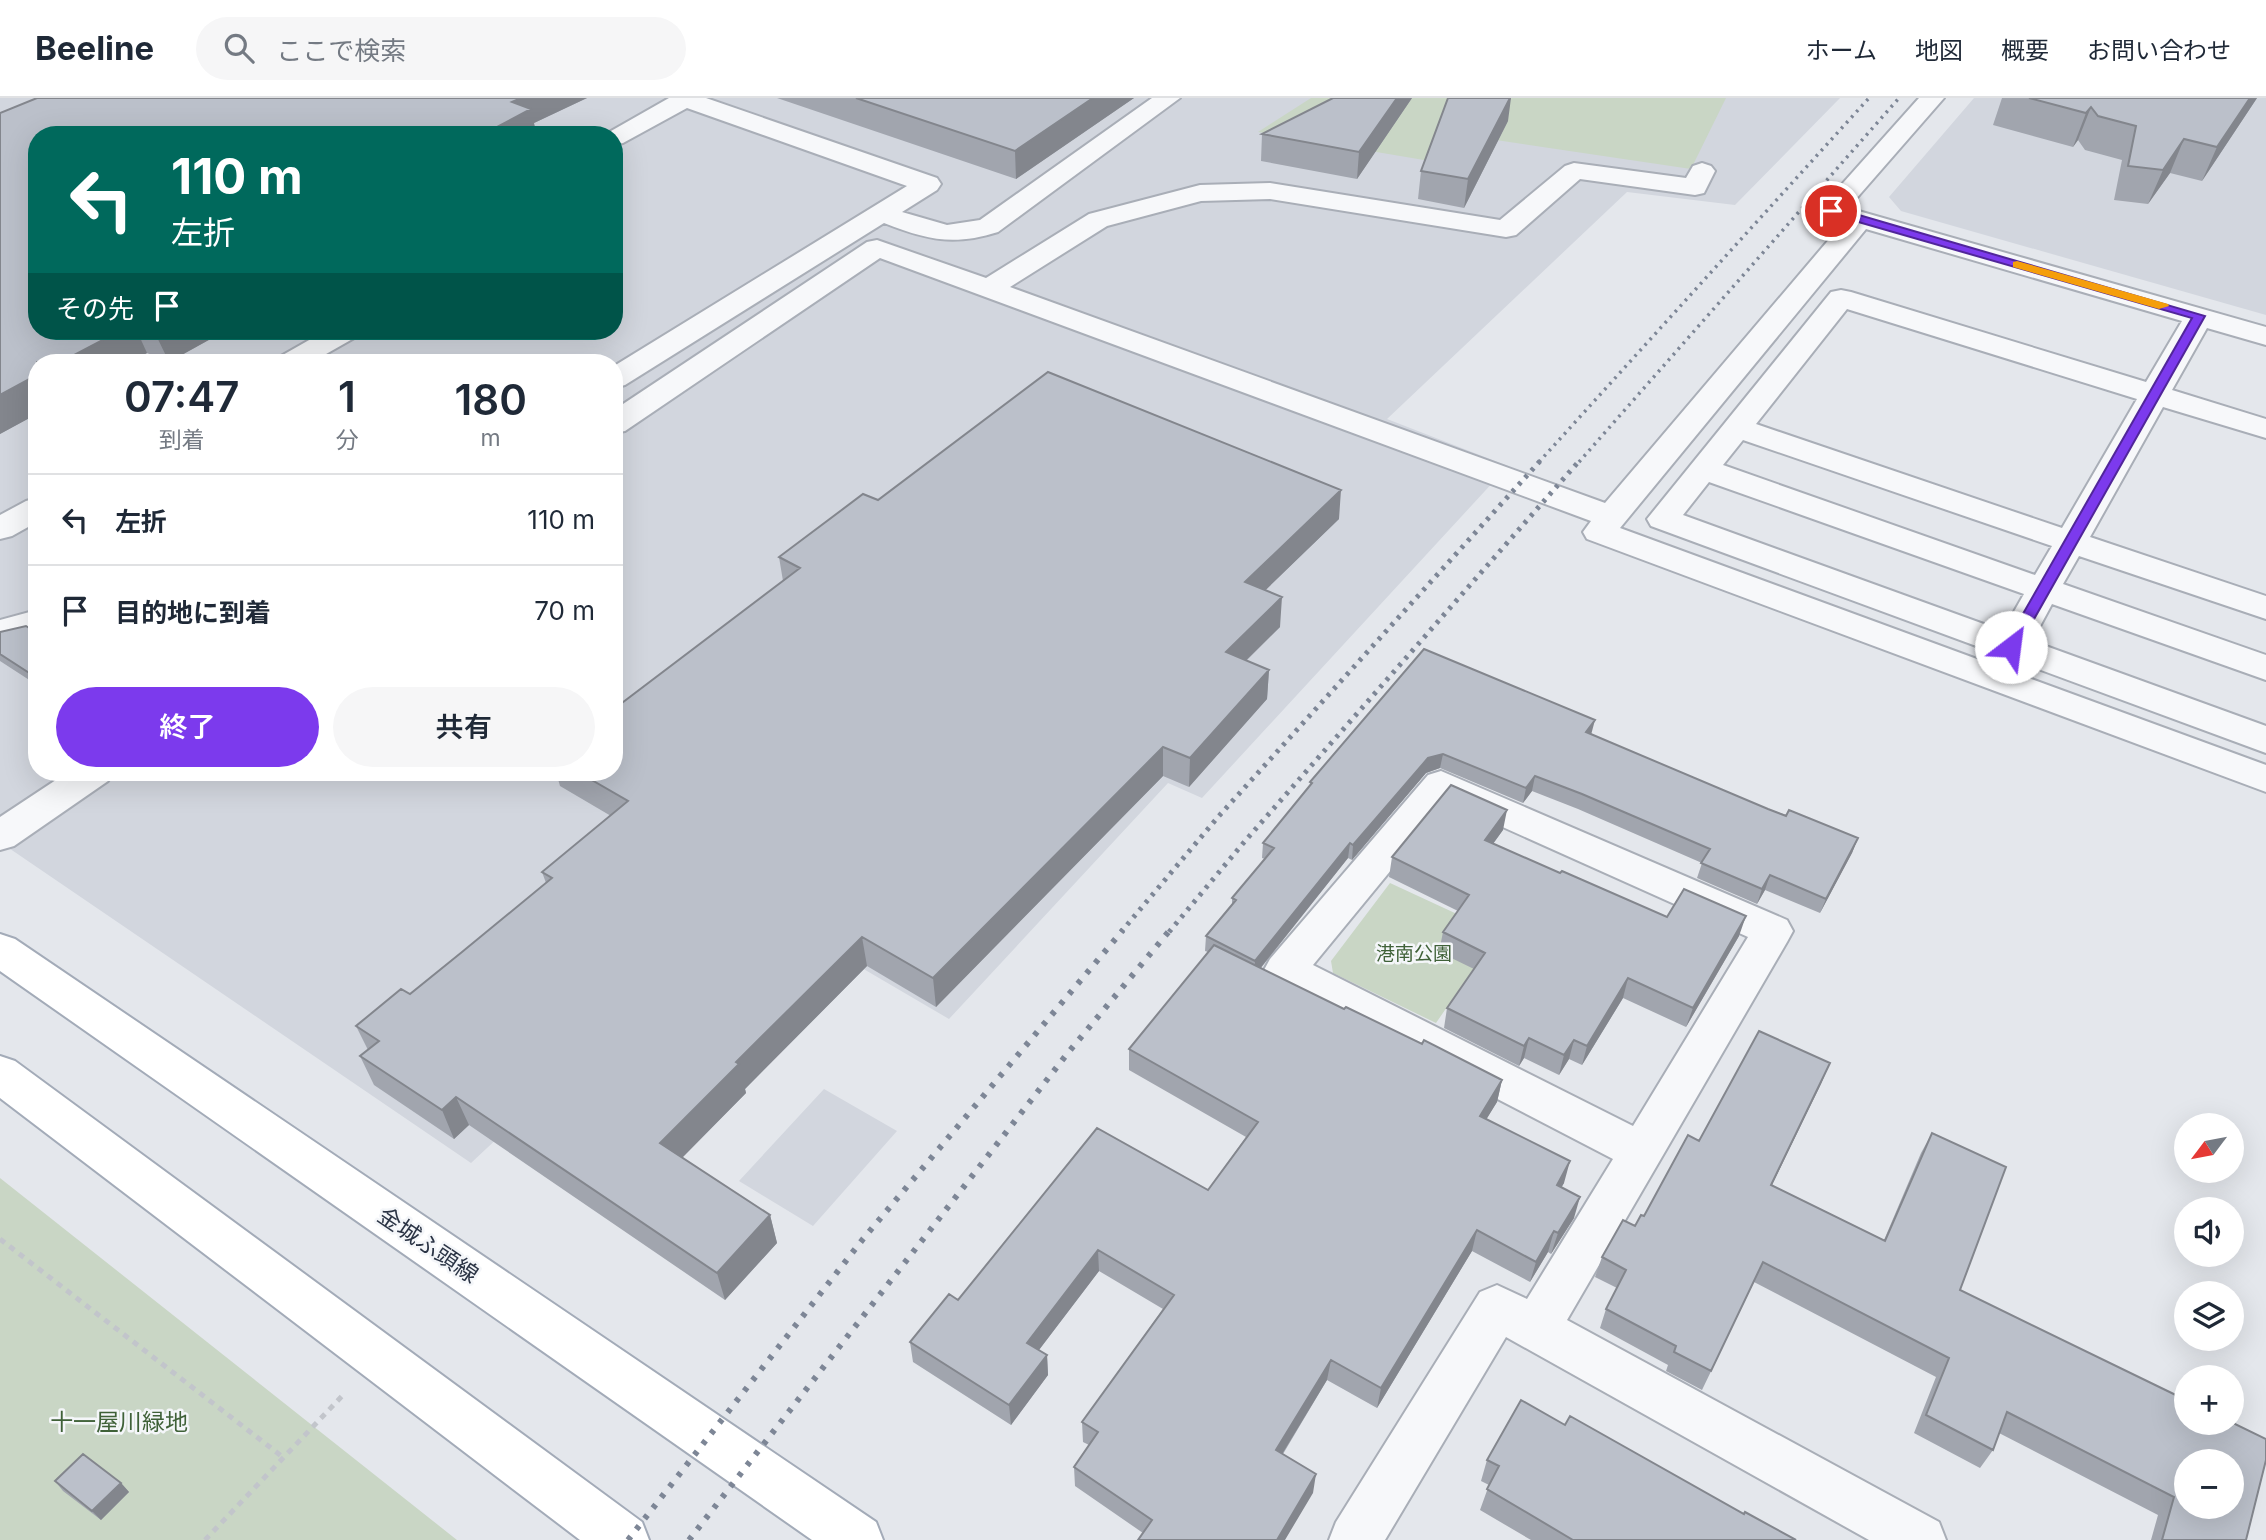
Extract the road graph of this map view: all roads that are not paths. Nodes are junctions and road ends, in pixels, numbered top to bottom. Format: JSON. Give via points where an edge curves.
{"nodes":[{"id":1,"x":1168,"y":98,"type":"edge"},
{"id":2,"x":1932,"y":98,"type":"edge"},
{"id":3,"x":623,"y":133,"type":"edge"},
{"id":4,"x":1702,"y":172,"type":"dead end"},
{"id":5,"x":882,"y":213,"type":"junction"},
{"id":6,"x":1860,"y":219,"type":"junction"},
{"id":7,"x":988,"y":289,"type":"junction"},
{"id":8,"x":2199,"y":316,"type":"junction"},
{"id":9,"x":2266,"y":336,"type":"edge"},
{"id":10,"x":330,"y":340,"type":"edge"},
{"id":11,"x":305,"y":354,"type":"edge"},
{"id":12,"x":623,"y":373,"type":"edge"},
{"id":13,"x":2154,"y":395,"type":"junction"},
{"id":14,"x":623,"y":418,"type":"edge"},
{"id":15,"x":1737,"y":428,"type":"junction"},
{"id":16,"x":2266,"y":429,"type":"edge"},
{"id":17,"x":1703,"y":469,"type":"junction"},
{"id":18,"x":28,"y":513,"type":"edge"},
{"id":19,"x":1612,"y":517,"type":"junction"},
{"id":20,"x":0,"y":529,"type":"edge"},
{"id":21,"x":2071,"y":542,"type":"junction"},
{"id":22,"x":2044,"y":589,"type":"junction"},
{"id":23,"x":2266,"y":608,"type":"edge"},
{"id":24,"x":28,"y":624,"type":"edge"},
{"id":25,"x":0,"y":632,"type":"edge"},
{"id":26,"x":2011,"y":647,"type":"junction"},
{"id":27,"x":2266,"y":668,"type":"edge"},
{"id":28,"x":2266,"y":740,"type":"edge"},
{"id":29,"x":2266,"y":779,"type":"edge"},
{"id":30,"x":82,"y":781,"type":"edge"},
{"id":31,"x":0,"y":836,"type":"edge"},
{"id":32,"x":0,"y":950,"type":"edge"},
{"id":33,"x":0,"y":1074,"type":"edge"},
{"id":34,"x":1641,"y":1152,"type":"junction"},
{"id":35,"x":1536,"y":1328,"type":"junction"},
{"id":36,"x":624,"y":1540,"type":"edge"},
{"id":37,"x":857,"y":1540,"type":"edge"},
{"id":38,"x":1355,"y":1540,"type":"edge"},
{"id":39,"x":1920,"y":1540,"type":"edge"}],
"edges":[{"from":1,"to":5,"type":"street","via":[[989,226],[974,232],[936,234]]},
{"from":2,"to":6,"type":"street","via":[[1831,211]]},
{"from":3,"to":5,"type":"street","via":[[685,99],[928,184]]},
{"from":4,"to":7,"type":"street","via":[[1695,187],[1574,171],[1506,229],[1270,191],[1200,193],[1097,220]]},
{"from":5,"to":12,"type":"street"},
{"from":6,"to":8,"type":"street"},
{"from":6,"to":19,"type":"street"},
{"from":7,"to":14,"type":"street","via":[[877,248]]},
{"from":7,"to":19,"type":"street"},
{"from":8,"to":9,"type":"street"},
{"from":8,"to":13,"type":"street"},
{"from":10,"to":11,"type":"street"},
{"from":13,"to":15,"type":"street","via":[[1841,298]]},
{"from":13,"to":16,"type":"street"},
{"from":13,"to":21,"type":"street"},
{"from":15,"to":17,"type":"street"},
{"from":15,"to":21,"type":"street"},
{"from":17,"to":22,"type":"street"},
{"from":17,"to":26,"type":"street","via":[[1662,519]]},
{"from":18,"to":20,"type":"street"},
{"from":19,"to":29,"type":"street","via":[[1600,532]]},
{"from":21,"to":22,"type":"street"},
{"from":21,"to":23,"type":"street"},
{"from":22,"to":26,"type":"street"},
{"from":22,"to":27,"type":"street"},
{"from":24,"to":25,"type":"street"},
{"from":26,"to":28,"type":"street"},
{"from":30,"to":31,"type":"street"},
{"from":32,"to":37,"type":"main road","name":"金城ふ頭線"},
{"from":33,"to":36,"type":"main road"},
{"from":34,"to":34,"type":"street","via":[[1285,970],[1441,784],[1773,930]]},
{"from":34,"to":35,"type":"street"},
{"from":35,"to":38,"type":"street","via":[[1497,1307]]},
{"from":35,"to":39,"type":"street"}]}
